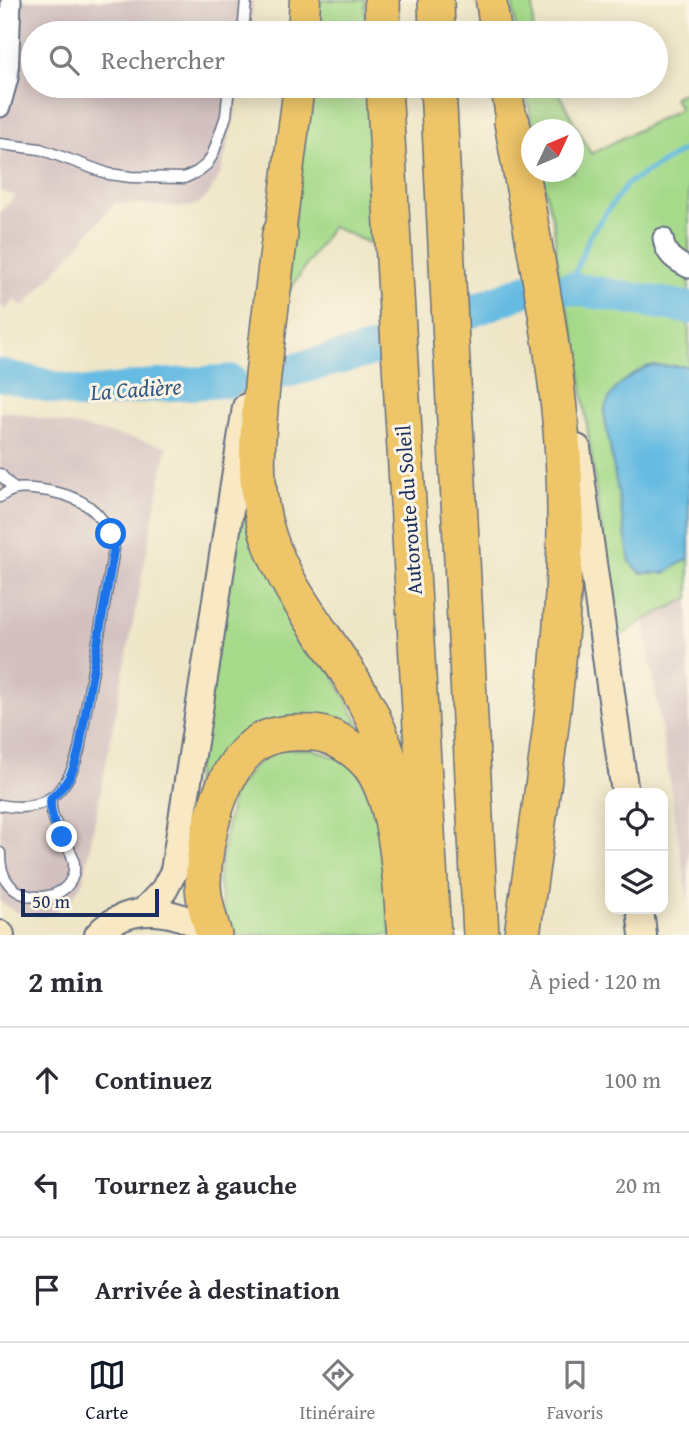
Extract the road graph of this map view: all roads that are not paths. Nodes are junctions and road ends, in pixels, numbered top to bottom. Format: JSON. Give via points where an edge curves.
{"nodes":[{"id":1,"x":12,"y":0,"type":"edge"},
{"id":2,"x":246,"y":0,"type":"edge"},
{"id":3,"x":305,"y":0,"type":"edge"},
{"id":4,"x":383,"y":0,"type":"edge"},
{"id":5,"x":436,"y":0,"type":"edge"},
{"id":6,"x":491,"y":0,"type":"edge"},
{"id":7,"x":244,"y":21,"type":"edge"},
{"id":8,"x":304,"y":21,"type":"edge"},
{"id":9,"x":383,"y":21,"type":"edge"},
{"id":10,"x":437,"y":21,"type":"edge"},
{"id":11,"x":494,"y":21,"type":"edge"},
{"id":12,"x":228,"y":98,"type":"edge"},
{"id":13,"x":297,"y":98,"type":"edge"},
{"id":14,"x":385,"y":98,"type":"edge"},
{"id":15,"x":439,"y":98,"type":"edge"},
{"id":16,"x":508,"y":98,"type":"edge"},
{"id":17,"x":0,"y":107,"type":"edge"},
{"id":18,"x":512,"y":122,"type":"joint"},
{"id":19,"x":0,"y":144,"type":"edge"},
{"id":20,"x":280,"y":234,"type":"junction"},
{"id":21,"x":663,"y":238,"type":"dead end"},
{"id":22,"x":689,"y":268,"type":"edge"},
{"id":23,"x":544,"y":283,"type":"junction"},
{"id":24,"x":0,"y":474,"type":"edge"},
{"id":25,"x":13,"y":488,"type":"junction"},
{"id":26,"x":0,"y":496,"type":"edge"},
{"id":27,"x":624,"y":788,"type":"edge"},
{"id":28,"x":51,"y":798,"type":"junction"},
{"id":29,"x":0,"y":805,"type":"edge"},
{"id":30,"x":0,"y":853,"type":"edge"},
{"id":31,"x":143,"y":912,"type":"junction"},
{"id":32,"x":641,"y":914,"type":"edge"},
{"id":33,"x":98,"y":934,"type":"edge"},
{"id":34,"x":212,"y":935,"type":"edge"},
{"id":35,"x":405,"y":935,"type":"edge"},
{"id":36,"x":413,"y":935,"type":"edge"},
{"id":37,"x":433,"y":935,"type":"edge"},
{"id":38,"x":481,"y":935,"type":"edge"},
{"id":39,"x":522,"y":935,"type":"edge"},
{"id":40,"x":643,"y":935,"type":"edge"}],
"edges":[{"from":1,"to":17,"type":"street","via":[[8,78]]},
{"from":2,"to":7,"type":"lane"},
{"from":3,"to":8,"type":"main road"},
{"from":4,"to":9,"type":"highway"},
{"from":5,"to":10,"type":"highway"},
{"from":6,"to":11,"type":"main road"},
{"from":12,"to":19,"type":"lane","via":[[213,154],[207,164],[184,178],[109,174],[40,149]]},
{"from":13,"to":20,"type":"main road"},
{"from":14,"to":37,"type":"highway","name":"Autoroute du Soleil"},
{"from":15,"to":38,"type":"highway"},
{"from":16,"to":18,"type":"main road"},
{"from":18,"to":23,"type":"highway"},
{"from":20,"to":31,"type":"main road","via":[[233,485],[174,871]]},
{"from":20,"to":36,"type":"highway","via":[[257,439],[262,512],[288,581],[360,692],[383,739],[400,796]]},
{"from":21,"to":22,"type":"street","via":[[668,254]]},
{"from":23,"to":27,"type":"main road","via":[[572,416]]},
{"from":23,"to":39,"type":"highway","via":[[561,429],[565,534],[555,696]]},
{"from":24,"to":25,"type":"lane"},
{"from":25,"to":26,"type":"lane"},
{"from":25,"to":28,"type":"lane","via":[[66,493],[78,499],[102,521],[114,549],[79,750],[71,777]]},
{"from":28,"to":29,"type":"lane","via":[[26,807]]},
{"from":28,"to":30,"type":"lane","via":[[53,819],[73,857],[71,880],[51,895],[29,897],[9,885]]},
{"from":31,"to":33,"type":"main road","via":[[121,918]]},
{"from":31,"to":34,"type":"main road","via":[[183,916]]},
{"from":32,"to":40,"type":"main road"},
{"from":34,"to":35,"type":"highway","via":[[203,884],[213,818],[224,785],[254,745],[295,732],[320,734],[346,745],[375,774],[390,813]]}]}
